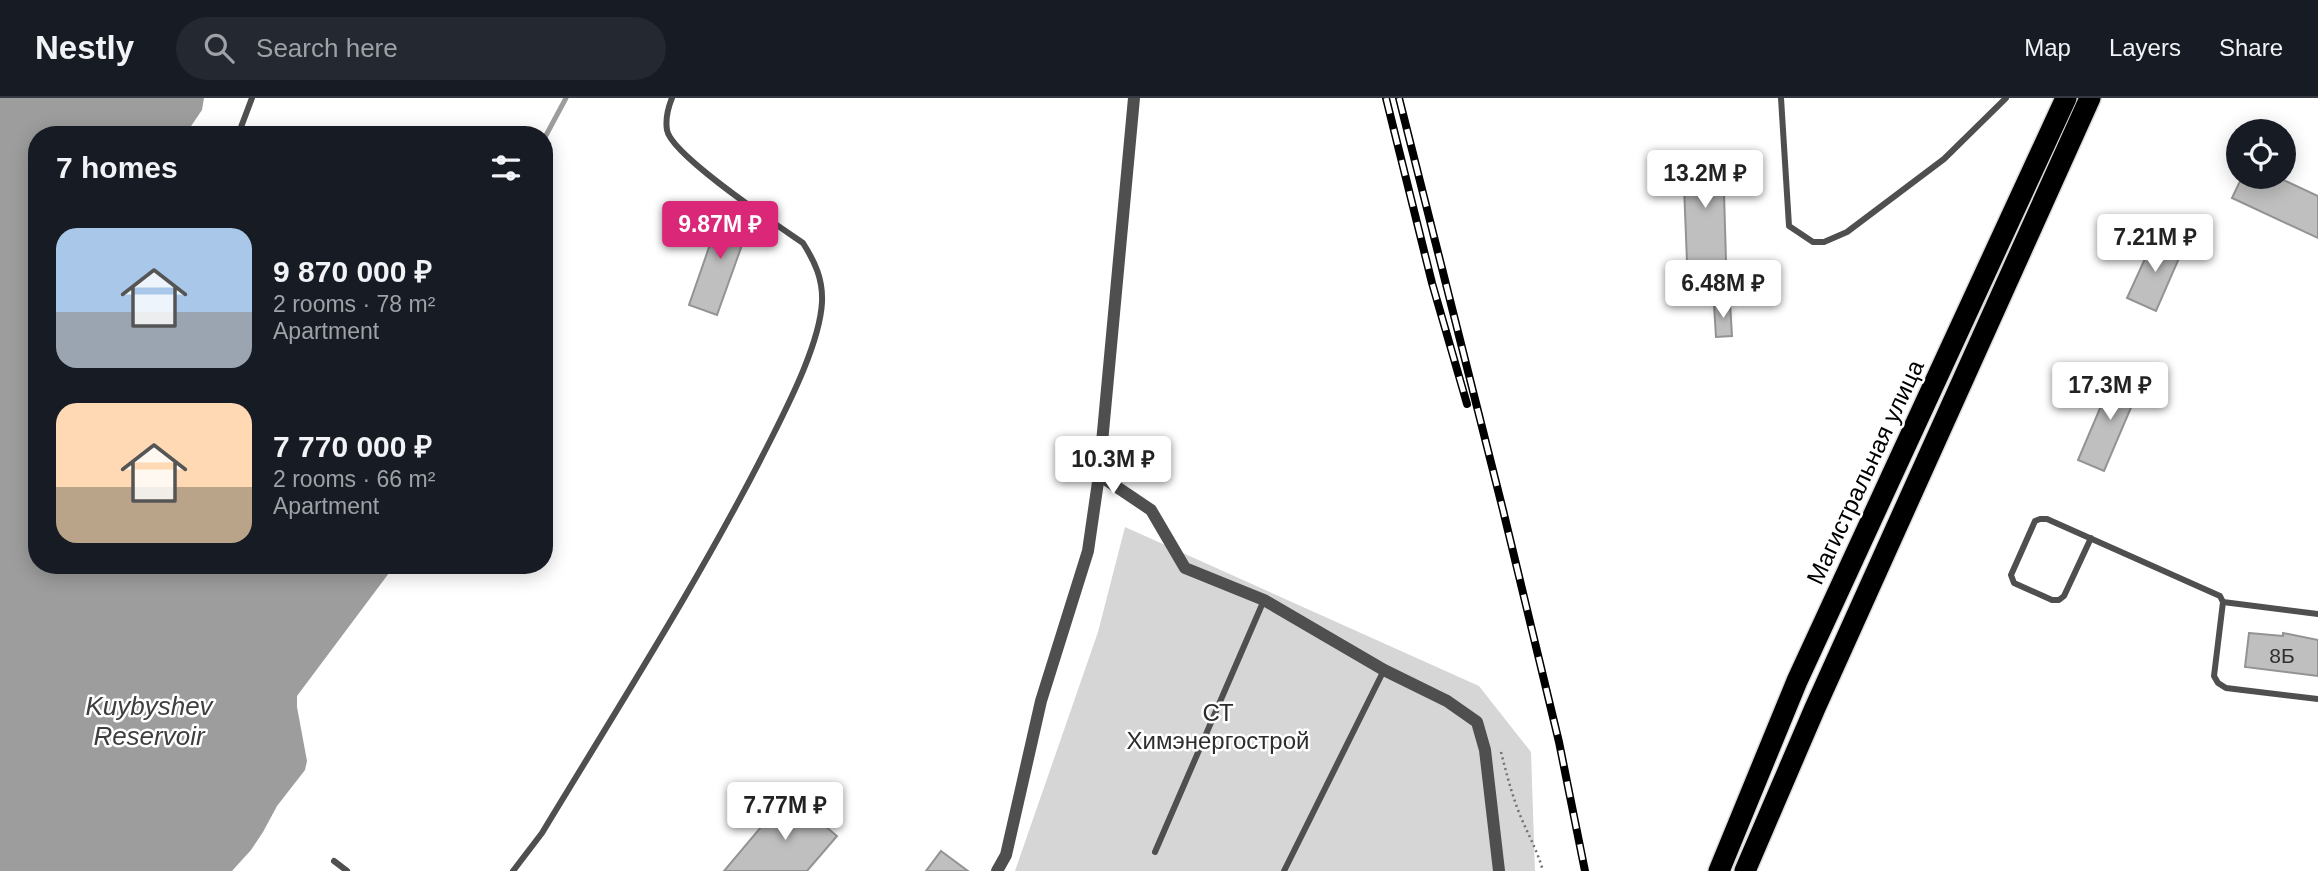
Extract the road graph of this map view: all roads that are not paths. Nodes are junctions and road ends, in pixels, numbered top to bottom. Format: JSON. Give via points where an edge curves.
{"nodes":[{"id":1,"x":251,"y":98,"type":"edge"},
{"id":2,"x":672,"y":98,"type":"edge"},
{"id":3,"x":1135,"y":98,"type":"edge"},
{"id":4,"x":1781,"y":98,"type":"edge"},
{"id":5,"x":2007,"y":98,"type":"edge"},
{"id":6,"x":2066,"y":98,"type":"edge"},
{"id":7,"x":2090,"y":98,"type":"edge"},
{"id":8,"x":241,"y":126,"type":"edge"},
{"id":9,"x":1099,"y":475,"type":"junction"},
{"id":10,"x":2091,"y":538,"type":"junction"},
{"id":11,"x":1264,"y":600,"type":"junction"},
{"id":12,"x":2223,"y":602,"type":"junction"},
{"id":13,"x":2318,"y":614,"type":"edge"},
{"id":14,"x":1384,"y":670,"type":"junction"},
{"id":15,"x":2318,"y":699,"type":"edge"},
{"id":16,"x":1155,"y":852,"type":"dead end"},
{"id":17,"x":334,"y":861,"type":"dead end"},
{"id":18,"x":347,"y":871,"type":"edge"},
{"id":19,"x":513,"y":871,"type":"edge"},
{"id":20,"x":997,"y":871,"type":"edge"},
{"id":21,"x":1284,"y":871,"type":"edge"},
{"id":22,"x":1499,"y":871,"type":"edge"},
{"id":23,"x":1719,"y":871,"type":"edge"},
{"id":24,"x":1745,"y":871,"type":"edge"}],
"edges":[{"from":1,"to":8,"type":"lane"},
{"from":2,"to":19,"type":"lane","via":[[667,132],[682,153],[803,243],[822,281],[822,304],[793,394],[743,494],[542,833]]},
{"from":3,"to":9,"type":"street"},
{"from":4,"to":5,"type":"lane","via":[[1789,226],[1812,242],[1824,242],[1847,232],[1944,159]]},
{"from":6,"to":23,"type":"highway","name":"Магистральная улица","via":[[1797,681]]},
{"from":7,"to":24,"type":"highway","name":"Магистральная улица"},
{"from":9,"to":11,"type":"street","via":[[1151,510],[1185,568]]},
{"from":9,"to":20,"type":"street","via":[[1088,551],[1041,701],[1006,855]]},
{"from":10,"to":10,"type":"lane","via":[[2059,600],[2014,583],[2011,575],[2035,521],[2047,519]]},
{"from":10,"to":12,"type":"lane","via":[[2215,593]]},
{"from":11,"to":14,"type":"street"},
{"from":11,"to":16,"type":"lane"},
{"from":12,"to":13,"type":"lane"},
{"from":12,"to":15,"type":"lane","via":[[2214,676],[2218,683],[2226,688]]},
{"from":14,"to":21,"type":"lane"},
{"from":14,"to":22,"type":"street","via":[[1447,701],[1477,722],[1485,750]]},
{"from":17,"to":18,"type":"lane"}]}
